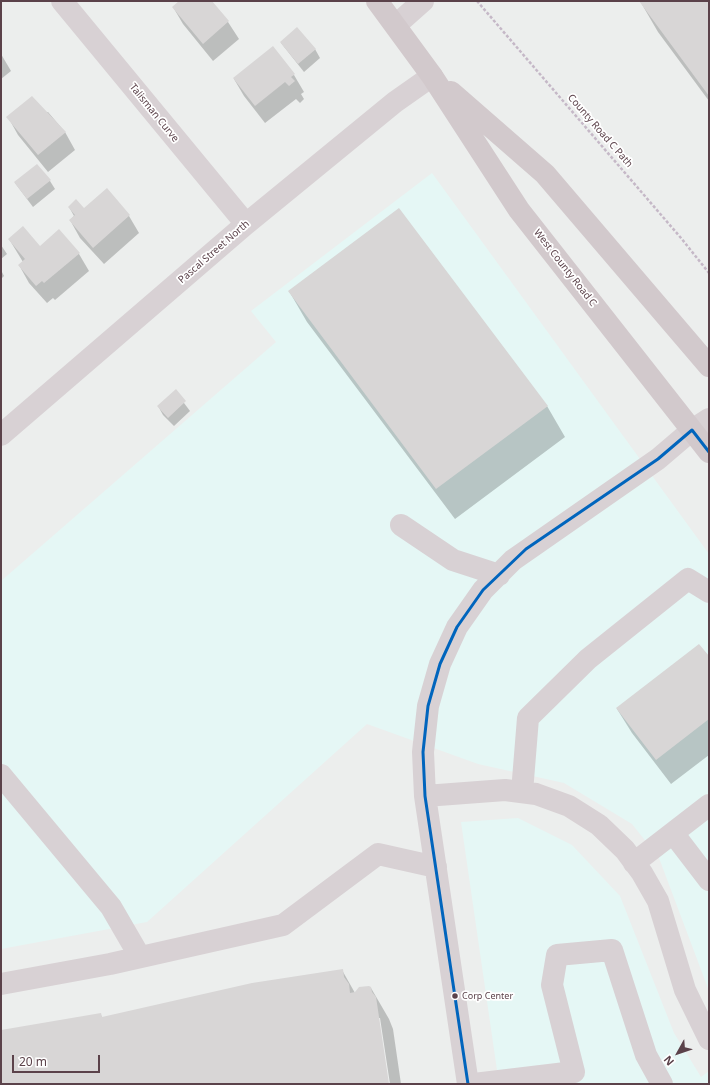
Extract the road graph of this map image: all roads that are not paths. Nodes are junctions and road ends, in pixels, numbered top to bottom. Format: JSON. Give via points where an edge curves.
{"nodes":[{"id":1,"x":62,"y":1,"type":"edge"},
{"id":2,"x":378,"y":1,"type":"edge"},
{"id":3,"x":423,"y":1,"type":"edge"},
{"id":4,"x":396,"y":25,"type":"junction"},
{"id":5,"x":432,"y":76,"type":"junction"},
{"id":6,"x":246,"y":224,"type":"junction"},
{"id":7,"x":709,"y":366,"type":"edge"},
{"id":8,"x":701,"y":424,"type":"edge"},
{"id":9,"x":1,"y":434,"type":"edge"},
{"id":10,"x":709,"y":452,"type":"edge"},
{"id":11,"x":401,"y":525,"type":"dead end"},
{"id":12,"x":499,"y":575,"type":"junction"},
{"id":13,"x":709,"y":592,"type":"edge"},
{"id":14,"x":1,"y":775,"type":"edge"},
{"id":15,"x":522,"y":792,"type":"junction"},
{"id":16,"x":425,"y":796,"type":"junction"},
{"id":17,"x":709,"y":806,"type":"edge"},
{"id":18,"x":673,"y":833,"type":"junction"},
{"id":19,"x":634,"y":863,"type":"junction"},
{"id":20,"x":436,"y":867,"type":"junction"},
{"id":21,"x":709,"y":880,"type":"edge"},
{"id":22,"x":140,"y":957,"type":"junction"},
{"id":23,"x":1,"y":984,"type":"edge"},
{"id":24,"x":706,"y":1025,"type":"edge"},
{"id":25,"x":557,"y":1079,"type":"edge"},
{"id":26,"x":468,"y":1084,"type":"edge"},
{"id":27,"x":474,"y":1084,"type":"edge"},
{"id":28,"x":662,"y":1084,"type":"edge"}],
"edges":[{"from":1,"to":6,"type":"street","name":"Talisman Curve"},
{"from":2,"to":4,"type":"main road","name":"West County Road C"},
{"from":3,"to":4,"type":"street"},
{"from":4,"to":5,"type":"main road","name":"West County Road C"},
{"from":5,"to":6,"type":"street","name":"Pascal Street North","via":[[395,102]]},
{"from":5,"to":7,"type":"main road","name":"West County Road C","via":[[546,174]]},
{"from":5,"to":8,"type":"main road","name":"West County Road C","via":[[519,210]]},
{"from":6,"to":9,"type":"street","name":"Pascal Street North"},
{"from":8,"to":10,"type":"main road","name":"West County Road C"},
{"from":8,"to":12,"type":"street","via":[[658,459],[526,550]]},
{"from":11,"to":12,"type":"street","via":[[453,560]]},
{"from":12,"to":16,"type":"street","via":[[484,590],[457,627],[440,664],[428,706],[423,752]]},
{"from":13,"to":15,"type":"street","via":[[688,579],[588,659],[528,718]]},
{"from":14,"to":22,"type":"street","via":[[111,907]]},
{"from":15,"to":16,"type":"street","via":[[505,790]]},
{"from":15,"to":19,"type":"street","via":[[536,794],[569,806],[599,825],[625,850]]},
{"from":16,"to":20,"type":"street"},
{"from":17,"to":18,"type":"street"},
{"from":18,"to":19,"type":"street"},
{"from":18,"to":21,"type":"street"},
{"from":19,"to":24,"type":"street","via":[[658,901],[685,990]]},
{"from":20,"to":22,"type":"street","via":[[378,854],[283,925]]},
{"from":20,"to":26,"type":"street"},
{"from":22,"to":23,"type":"street"},
{"from":25,"to":27,"type":"street"},
{"from":25,"to":28,"type":"street","via":[[574,1072],[552,985],[557,955],[612,950],[646,1055]]}]}
